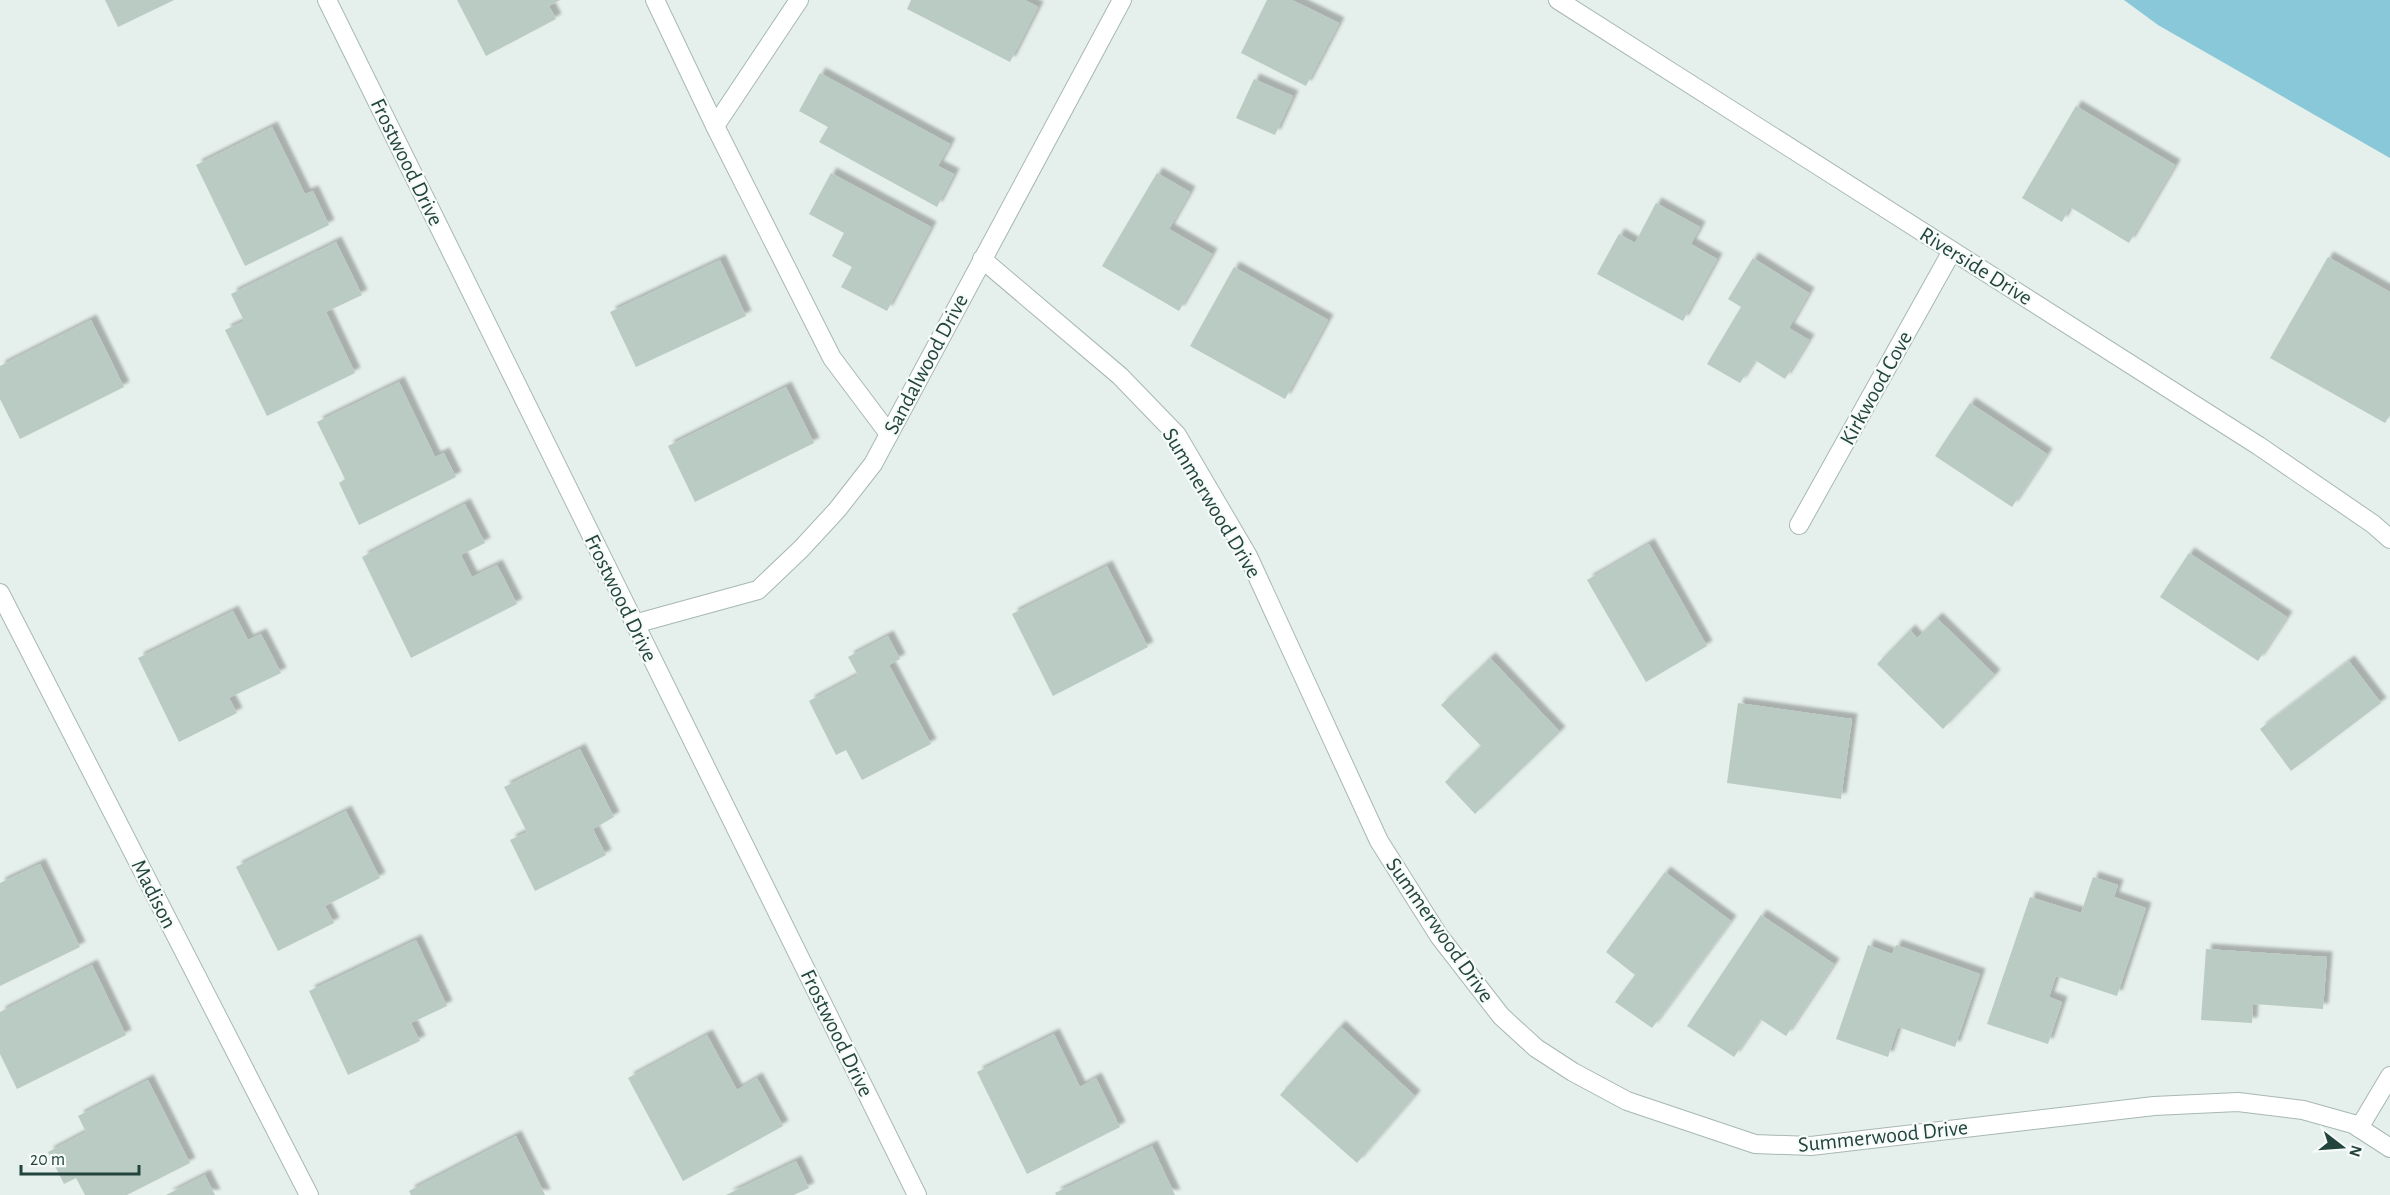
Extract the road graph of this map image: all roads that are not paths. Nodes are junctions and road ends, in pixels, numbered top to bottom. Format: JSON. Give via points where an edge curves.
{"nodes":[{"id":1,"x":327,"y":0,"type":"edge"},
{"id":2,"x":655,"y":0,"type":"edge"},
{"id":3,"x":799,"y":0,"type":"edge"},
{"id":4,"x":1122,"y":0,"type":"edge"},
{"id":5,"x":1558,"y":0,"type":"edge"},
{"id":6,"x":715,"y":126,"type":"junction"},
{"id":7,"x":1952,"y":251,"type":"junction"},
{"id":8,"x":982,"y":259,"type":"junction"},
{"id":9,"x":889,"y":434,"type":"junction"},
{"id":10,"x":1799,"y":525,"type":"dead end"},
{"id":11,"x":2390,"y":539,"type":"edge"},
{"id":12,"x":0,"y":593,"type":"edge"},
{"id":13,"x":634,"y":624,"type":"junction"},
{"id":14,"x":2390,"y":1076,"type":"edge"},
{"id":15,"x":2359,"y":1128,"type":"junction"},
{"id":16,"x":2390,"y":1148,"type":"edge"},
{"id":17,"x":309,"y":1195,"type":"edge"},
{"id":18,"x":917,"y":1195,"type":"edge"}],
"edges":[{"from":1,"to":13,"type":"street","name":"Frostwood Drive"},
{"from":2,"to":6,"type":"street"},
{"from":3,"to":6,"type":"street"},
{"from":4,"to":8,"type":"street","name":"Sandalwood Drive"},
{"from":5,"to":7,"type":"street","name":"Riverside Drive"},
{"from":6,"to":9,"type":"street","via":[[832,358]]},
{"from":7,"to":10,"type":"street","name":"Kirkwood Cove"},
{"from":7,"to":11,"type":"street","name":"Riverside Drive","via":[[2259,446]]},
{"from":8,"to":9,"type":"street","name":"Sandalwood Drive"},
{"from":8,"to":15,"type":"street","name":"Summerwood Drive","via":[[1120,376],[1177,435],[1248,556],[1378,841],[1439,936],[1502,1016],[1536,1048],[1573,1072],[1628,1101],[1755,1144],[1811,1146],[2154,1106],[2238,1102],[2304,1110]]},
{"from":9,"to":13,"type":"street","name":"Sandalwood Drive","via":[[873,464],[837,510],[758,590]]},
{"from":12,"to":17,"type":"street","name":"Madison"},
{"from":13,"to":18,"type":"street","name":"Frostwood Drive"},
{"from":14,"to":15,"type":"street"},
{"from":15,"to":16,"type":"street","name":"Summerwood Drive"}]}
